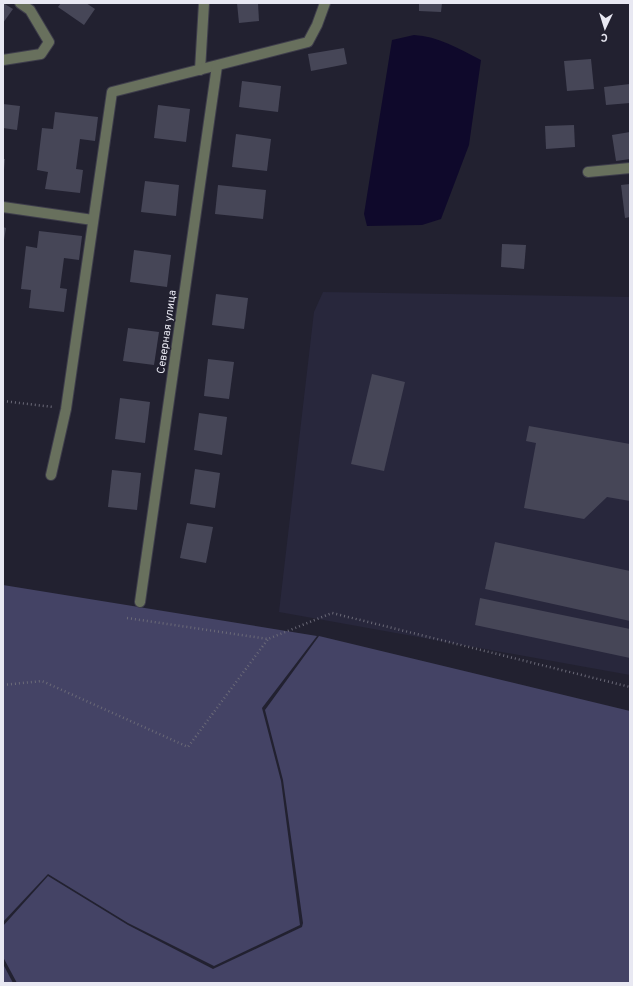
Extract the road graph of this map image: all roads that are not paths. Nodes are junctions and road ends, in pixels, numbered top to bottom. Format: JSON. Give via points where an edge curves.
{"nodes":[{"id":1,"x":20,"y":3,"type":"edge"},
{"id":2,"x":204,"y":3,"type":"edge"},
{"id":3,"x":324,"y":3,"type":"edge"},
{"id":4,"x":3,"y":60,"type":"edge"},
{"id":5,"x":216,"y":66,"type":"junction"},
{"id":6,"x":200,"y":70,"type":"junction"},
{"id":7,"x":630,"y":168,"type":"edge"},
{"id":8,"x":588,"y":172,"type":"dead end"},
{"id":9,"x":3,"y":207,"type":"edge"},
{"id":10,"x":93,"y":220,"type":"junction"},
{"id":11,"x":51,"y":475,"type":"dead end"},
{"id":12,"x":140,"y":602,"type":"dead end"}],
"edges":[{"from":1,"to":4,"type":"street","via":[[30,10],[49,42],[41,54]]},
{"from":2,"to":6,"type":"street"},
{"from":3,"to":5,"type":"street","via":[[308,42]]},
{"from":5,"to":6,"type":"street"},
{"from":5,"to":12,"type":"street","name":"Северная улица"},
{"from":6,"to":10,"type":"street","via":[[112,92]]},
{"from":7,"to":8,"type":"street"},
{"from":9,"to":10,"type":"street"},
{"from":10,"to":11,"type":"street","via":[[66,408]]}]}
